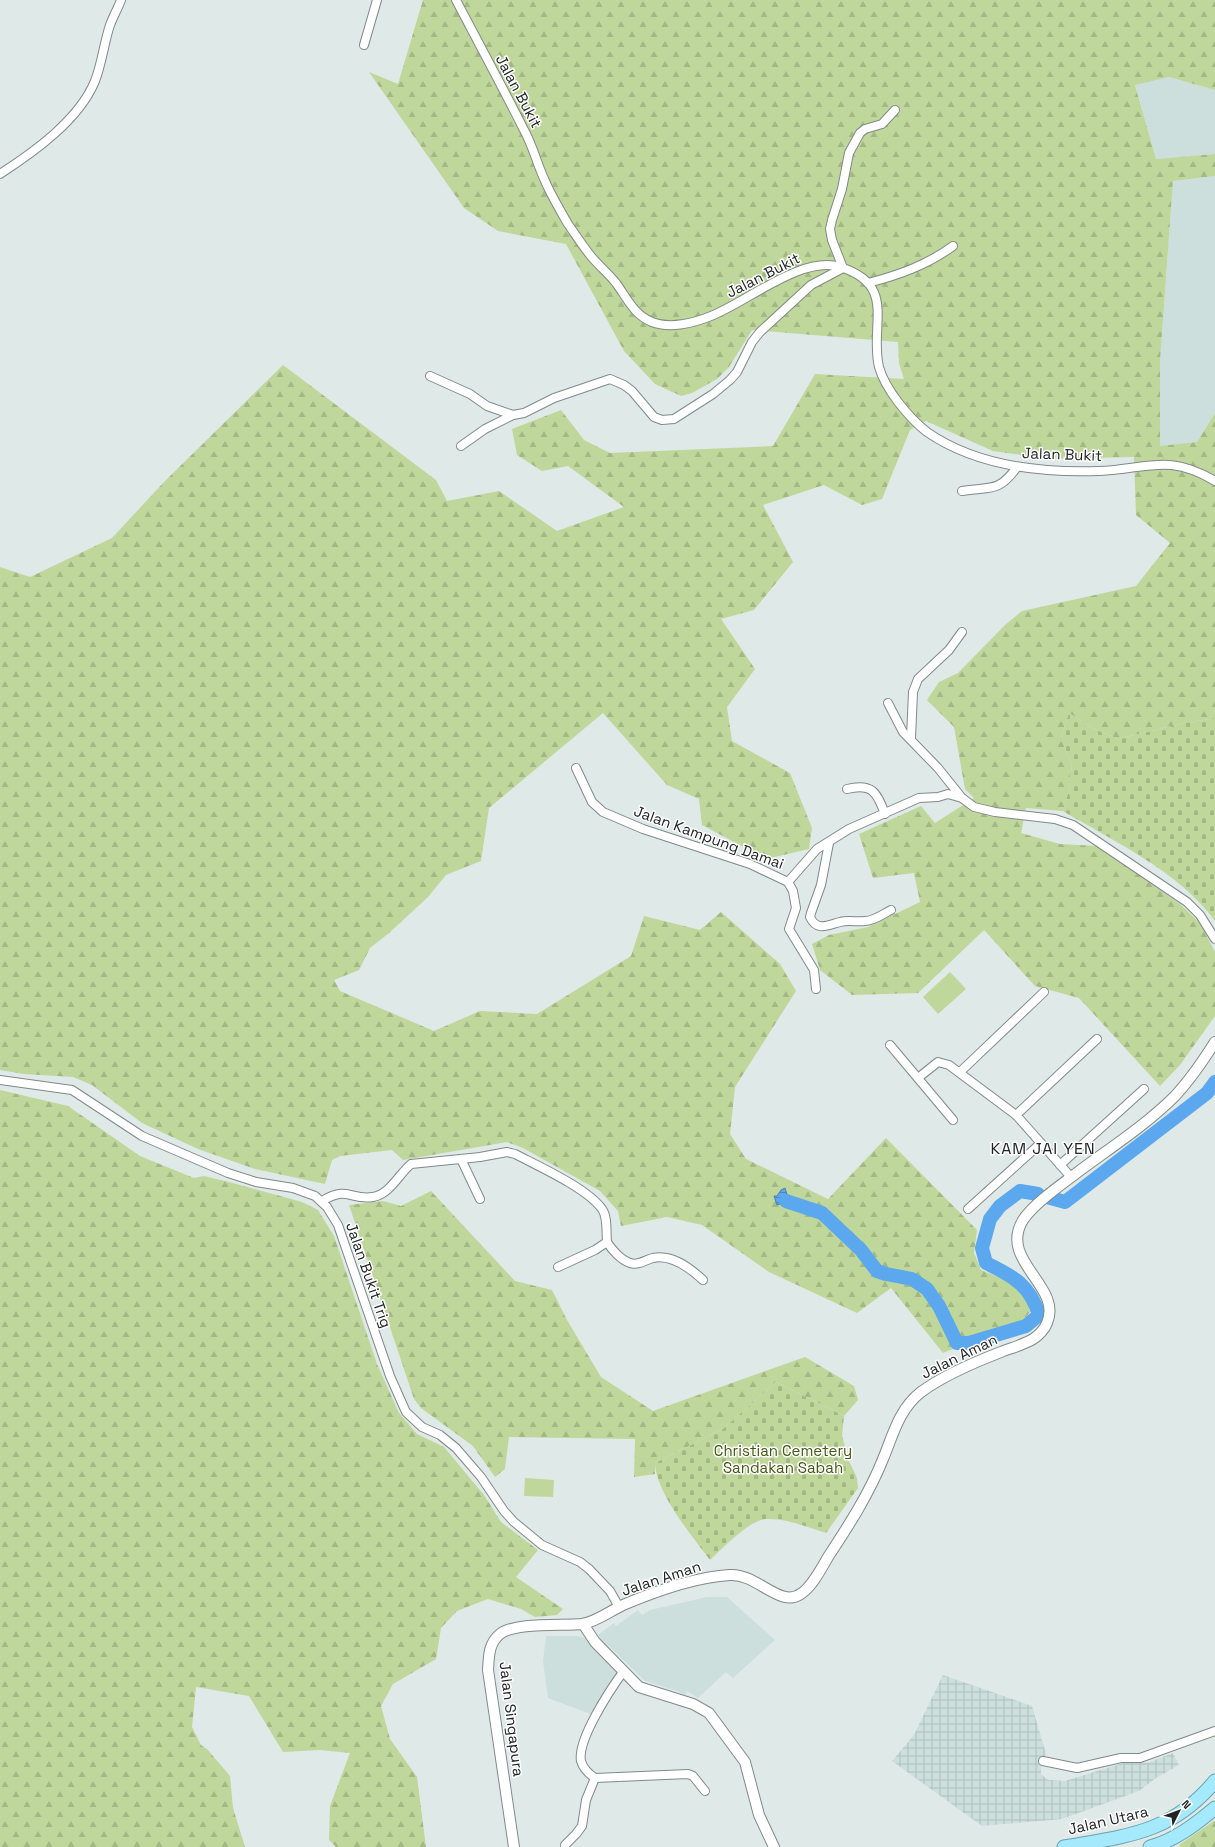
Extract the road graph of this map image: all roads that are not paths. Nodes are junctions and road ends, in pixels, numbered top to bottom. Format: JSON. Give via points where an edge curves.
{"nodes":[{"id":1,"x":121,"y":0,"type":"edge"},
{"id":2,"x":377,"y":0,"type":"edge"},
{"id":3,"x":456,"y":0,"type":"edge"},
{"id":4,"x":364,"y":45,"type":"dead end"},
{"id":5,"x":895,"y":110,"type":"dead end"},
{"id":6,"x":0,"y":174,"type":"edge"},
{"id":7,"x":953,"y":246,"type":"dead end"},
{"id":8,"x":844,"y":268,"type":"junction"},
{"id":9,"x":868,"y":283,"type":"junction"},
{"id":10,"x":430,"y":376,"type":"dead end"},
{"id":11,"x":513,"y":415,"type":"junction"},
{"id":12,"x":461,"y":446,"type":"dead end"},
{"id":13,"x":1017,"y":467,"type":"junction"},
{"id":14,"x":1215,"y":481,"type":"edge"},
{"id":15,"x":962,"y":491,"type":"dead end"},
{"id":16,"x":962,"y":632,"type":"dead end"},
{"id":17,"x":888,"y":703,"type":"dead end"},
{"id":18,"x":911,"y":738,"type":"junction"},
{"id":19,"x":576,"y":768,"type":"dead end"},
{"id":20,"x":847,"y":789,"type":"dead end"},
{"id":21,"x":962,"y":798,"type":"junction"},
{"id":22,"x":884,"y":814,"type":"junction"},
{"id":23,"x":829,"y":843,"type":"junction"},
{"id":24,"x":788,"y":882,"type":"junction"},
{"id":25,"x":891,"y":910,"type":"dead end"},
{"id":26,"x":1215,"y":939,"type":"edge"},
{"id":27,"x":816,"y":989,"type":"dead end"},
{"id":28,"x":1044,"y":992,"type":"dead end"},
{"id":29,"x":1097,"y":1039,"type":"dead end"},
{"id":30,"x":1215,"y":1042,"type":"edge"},
{"id":31,"x":890,"y":1045,"type":"dead end"},
{"id":32,"x":960,"y":1072,"type":"junction"},
{"id":33,"x":918,"y":1078,"type":"junction"},
{"id":34,"x":0,"y":1080,"type":"edge"},
{"id":35,"x":1144,"y":1089,"type":"dead end"},
{"id":36,"x":1016,"y":1115,"type":"junction"},
{"id":37,"x":953,"y":1120,"type":"dead end"},
{"id":38,"x":1041,"y":1143,"type":"junction"},
{"id":39,"x":462,"y":1159,"type":"junction"},
{"id":40,"x":1060,"y":1164,"type":"junction"},
{"id":41,"x":1071,"y":1177,"type":"junction"},
{"id":42,"x":480,"y":1199,"type":"dead end"},
{"id":43,"x":322,"y":1201,"type":"junction"},
{"id":44,"x":968,"y":1209,"type":"dead end"},
{"id":45,"x":607,"y":1242,"type":"junction"},
{"id":46,"x":558,"y":1267,"type":"dead end"},
{"id":47,"x":703,"y":1280,"type":"dead end"},
{"id":48,"x":618,"y":1607,"type":"junction"},
{"id":49,"x":583,"y":1624,"type":"junction"},
{"id":50,"x":623,"y":1672,"type":"junction"},
{"id":51,"x":1215,"y":1731,"type":"edge"},
{"id":52,"x":1044,"y":1761,"type":"dead end"},
{"id":53,"x":595,"y":1778,"type":"junction"},
{"id":54,"x":1215,"y":1781,"type":"edge"},
{"id":55,"x":705,"y":1792,"type":"dead end"},
{"id":56,"x":1215,"y":1808,"type":"edge"},
{"id":57,"x":565,"y":1845,"type":"dead end"},
{"id":58,"x":775,"y":1846,"type":"edge"},
{"id":59,"x":514,"y":1847,"type":"edge"},
{"id":60,"x":1064,"y":1847,"type":"edge"},
{"id":61,"x":1150,"y":1847,"type":"edge"}],
"edges":[{"from":1,"to":6,"type":"street","via":[[110,25],[95,81],[84,100],[52,137]]},
{"from":2,"to":4,"type":"street"},
{"from":3,"to":8,"type":"street","name":"Jalan Bukit","via":[[525,131],[559,209],[590,255],[640,314],[652,322],[688,323],[732,307],[802,269],[821,265]]},
{"from":5,"to":8,"type":"street","via":[[882,124],[860,133],[849,153],[830,229]]},
{"from":7,"to":9,"type":"street","via":[[911,270]]},
{"from":8,"to":9,"type":"street","name":"Jalan Bukit"},
{"from":8,"to":11,"type":"street","via":[[811,285],[760,332],[730,380],[674,419],[662,420],[654,417],[632,391],[610,379]]},
{"from":9,"to":13,"type":"street","name":"Jalan Bukit","via":[[878,303],[878,363],[882,377],[893,396],[928,432],[961,450]]},
{"from":10,"to":11,"type":"street","via":[[470,394],[487,406]]},
{"from":11,"to":12,"type":"street","via":[[485,429]]},
{"from":13,"to":14,"type":"street","name":"Jalan Bukit","via":[[1101,471],[1169,464],[1190,468]]},
{"from":13,"to":15,"type":"street","via":[[1012,475],[998,486]]},
{"from":16,"to":18,"type":"street","via":[[949,650],[918,679],[913,692]]},
{"from":17,"to":18,"type":"street","via":[[897,723]]},
{"from":18,"to":21,"type":"street"},
{"from":19,"to":24,"type":"street","name":"Jalan Kampung Damai","via":[[592,802],[603,812],[651,832],[750,864]]},
{"from":20,"to":22,"type":"street","via":[[859,787],[871,790],[880,799]]},
{"from":21,"to":22,"type":"street","via":[[948,794],[919,798]]},
{"from":21,"to":26,"type":"street","via":[[974,807],[1055,819],[1081,829],[1187,902],[1200,915]]},
{"from":22,"to":23,"type":"street","via":[[849,829]]},
{"from":23,"to":24,"type":"street","via":[[817,849]]},
{"from":23,"to":25,"type":"street","via":[[821,885],[810,917],[814,923],[828,927],[840,922],[867,921]]},
{"from":24,"to":27,"type":"street","name":"Jalan Kampung Damai","via":[[793,891],[796,908],[789,929],[814,970]]},
{"from":28,"to":32,"type":"street"},
{"from":29,"to":36,"type":"street"},
{"from":30,"to":41,"type":"street","name":"Jalan Aman","via":[[1193,1075],[1172,1099]]},
{"from":31,"to":33,"type":"street"},
{"from":32,"to":33,"type":"street","via":[[938,1062]]},
{"from":32,"to":36,"type":"street"},
{"from":33,"to":37,"type":"street"},
{"from":34,"to":43,"type":"street","name":"Jalan Bukit Trig","via":[[72,1090],[142,1136],[242,1179],[293,1188],[316,1196]]},
{"from":35,"to":40,"type":"street"},
{"from":36,"to":38,"type":"street"},
{"from":38,"to":40,"type":"street"},
{"from":38,"to":44,"type":"street"},
{"from":39,"to":42,"type":"street"},
{"from":39,"to":43,"type":"street","via":[[411,1164],[395,1183],[374,1197],[346,1192],[333,1194]]},
{"from":39,"to":45,"type":"street","via":[[507,1152],[567,1181],[603,1209]]},
{"from":40,"to":41,"type":"street"},
{"from":41,"to":48,"type":"street","name":"Jalan Aman","via":[[1024,1219],[1018,1238],[1018,1250],[1045,1293],[1049,1304],[1047,1324],[1032,1340],[978,1362],[919,1393],[897,1422],[866,1498],[802,1593],[785,1598],[745,1575],[734,1574],[692,1581]]},
{"from":43,"to":48,"type":"street","name":"Jalan Bukit Trig","via":[[338,1225],[388,1370],[406,1412],[422,1427],[440,1435],[456,1448],[514,1522],[542,1545],[580,1562],[589,1569],[610,1591]]},
{"from":45,"to":46,"type":"street"},
{"from":45,"to":47,"type":"street","via":[[621,1258],[631,1264],[662,1257],[692,1269]]},
{"from":48,"to":49,"type":"street","name":"Jalan Aman"},
{"from":49,"to":50,"type":"street","via":[[589,1635]]},
{"from":49,"to":59,"type":"street","name":"Jalan Singapura","via":[[514,1628],[499,1635],[489,1650],[488,1670]]},
{"from":50,"to":53,"type":"street","via":[[583,1742],[581,1762]]},
{"from":50,"to":58,"type":"street","via":[[645,1690],[693,1704],[709,1713],[745,1762],[759,1815]]},
{"from":51,"to":52,"type":"street","via":[[1140,1758],[1121,1758],[1077,1768]]},
{"from":53,"to":55,"type":"street","via":[[688,1774],[693,1776]]},
{"from":53,"to":57,"type":"street","via":[[586,1800],[582,1826]]},
{"from":54,"to":60,"type":"highway","name":"Jalan Utara","via":[[1187,1809],[1149,1830]]},
{"from":56,"to":61,"type":"highway","via":[[1196,1824]]}]}
